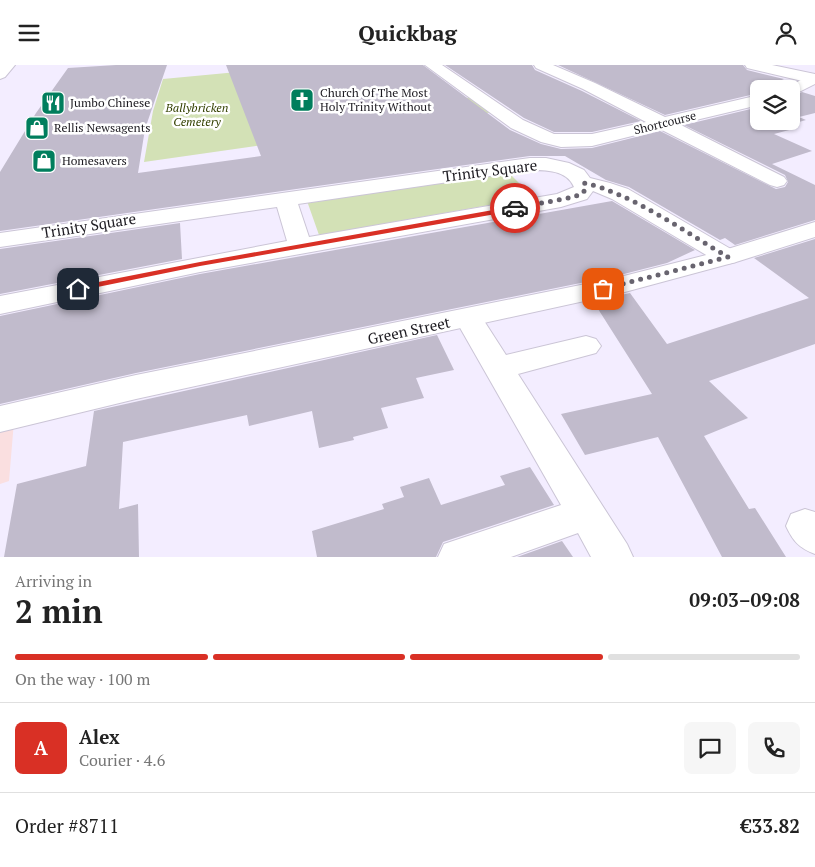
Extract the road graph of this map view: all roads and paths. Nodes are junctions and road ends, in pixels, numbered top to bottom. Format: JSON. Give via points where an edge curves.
{"nodes":[{"id":1,"x":8,"y":65,"type":"edge"},
{"id":2,"x":432,"y":65,"type":"edge"},
{"id":3,"x":752,"y":65,"type":"edge"},
{"id":4,"x":546,"y":67,"type":"edge"},
{"id":5,"x":0,"y":74,"type":"edge"},
{"id":6,"x":807,"y":82,"type":"edge"},
{"id":7,"x":750,"y":102,"type":"edge"},
{"id":8,"x":663,"y":123,"type":"junction"},
{"id":9,"x":777,"y":181,"type":"dead end"},
{"id":10,"x":584,"y":183,"type":"junction"},
{"id":11,"x":285,"y":198,"type":"junction"},
{"id":12,"x":815,"y":229,"type":"edge"},
{"id":13,"x":0,"y":240,"type":"edge"},
{"id":14,"x":300,"y":246,"type":"junction"},
{"id":15,"x":728,"y":257,"type":"junction"},
{"id":16,"x":0,"y":305,"type":"edge"},
{"id":17,"x":468,"y":319,"type":"junction"},
{"id":18,"x":586,"y":346,"type":"dead end"},
{"id":19,"x":498,"y":368,"type":"junction"},
{"id":20,"x":0,"y":419,"type":"edge"},
{"id":21,"x":587,"y":513,"type":"junction"},
{"id":22,"x":458,"y":557,"type":"edge"},
{"id":23,"x":613,"y":557,"type":"edge"}],
"edges":[{"from":1,"to":5,"type":"street"},
{"from":2,"to":8,"type":"street","name":"Shortcourse","via":[[517,124],[548,138],[570,142],[592,140]]},
{"from":3,"to":6,"type":"street"},
{"from":4,"to":8,"type":"street"},
{"from":7,"to":8,"type":"street","name":"Shortcourse"},
{"from":8,"to":9,"type":"street"},
{"from":10,"to":11,"type":"street","name":"Trinity Square","via":[[576,174],[561,167],[536,164]]},
{"from":10,"to":14,"type":"street","via":[[584,192],[568,198]]},
{"from":10,"to":15,"type":"street","name":"Trinity Square","via":[[620,194]]},
{"from":11,"to":13,"type":"street","name":"Trinity Square"},
{"from":11,"to":14,"type":"street"},
{"from":12,"to":15,"type":"street","name":"Green Street"},
{"from":14,"to":16,"type":"street"},
{"from":15,"to":17,"type":"street","name":"Green Street"},
{"from":17,"to":19,"type":"street"},
{"from":17,"to":20,"type":"street","name":"Green Street","via":[[196,374]]},
{"from":18,"to":19,"type":"street"},
{"from":19,"to":21,"type":"street"},
{"from":21,"to":22,"type":"street"},
{"from":21,"to":23,"type":"street"}]}
